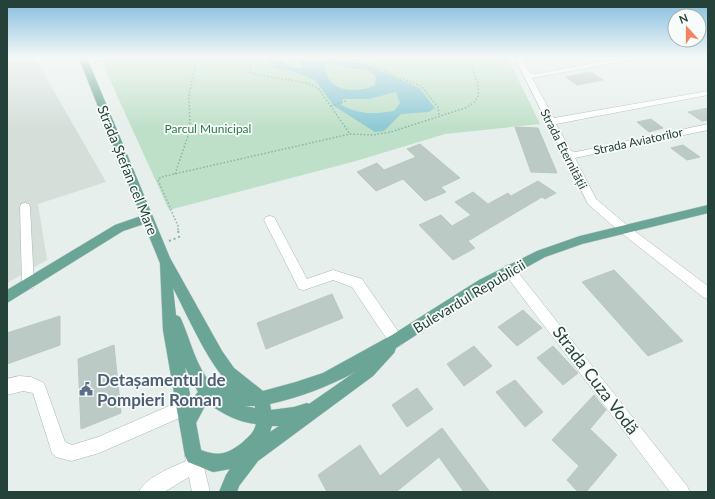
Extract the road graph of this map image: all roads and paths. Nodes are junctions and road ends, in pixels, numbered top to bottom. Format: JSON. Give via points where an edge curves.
{"nodes":[{"id":1,"x":92,"y":81,"type":"edge"},
{"id":2,"x":192,"y":81,"type":"edge"},
{"id":3,"x":295,"y":81,"type":"edge"},
{"id":4,"x":408,"y":81,"type":"edge"},
{"id":5,"x":475,"y":81,"type":"edge"},
{"id":6,"x":529,"y":81,"type":"edge"},
{"id":7,"x":708,"y":93,"type":"edge"},
{"id":8,"x":346,"y":101,"type":"dead end"},
{"id":9,"x":331,"y":106,"type":"junction"},
{"id":10,"x":439,"y":116,"type":"junction"},
{"id":11,"x":550,"y":121,"type":"junction"},
{"id":12,"x":708,"y":126,"type":"edge"},
{"id":13,"x":350,"y":134,"type":"junction"},
{"id":14,"x":567,"y":154,"type":"junction"},
{"id":15,"x":174,"y":174,"type":"junction"},
{"id":16,"x":25,"y":208,"type":"dead end"},
{"id":17,"x":708,"y":209,"type":"edge"},
{"id":18,"x":148,"y":218,"type":"junction"},
{"id":19,"x":270,"y":220,"type":"dead end"},
{"id":20,"x":624,"y":229,"type":"junction"},
{"id":21,"x":158,"y":245,"type":"junction"},
{"id":22,"x":164,"y":260,"type":"junction"},
{"id":23,"x":509,"y":270,"type":"junction"},
{"id":24,"x":28,"y":284,"type":"junction"},
{"id":25,"x":708,"y":293,"type":"edge"},
{"id":26,"x":7,"y":297,"type":"edge"},
{"id":27,"x":169,"y":305,"type":"junction"},
{"id":28,"x":397,"y":340,"type":"junction"},
{"id":29,"x":7,"y":387,"type":"edge"},
{"id":30,"x":210,"y":394,"type":"junction"},
{"id":31,"x":261,"y":399,"type":"junction"},
{"id":32,"x":325,"y":403,"type":"junction"},
{"id":33,"x":186,"y":414,"type":"junction"},
{"id":34,"x":265,"y":418,"type":"junction"},
{"id":35,"x":252,"y":456,"type":"junction"},
{"id":36,"x":234,"y":460,"type":"junction"},
{"id":37,"x":195,"y":461,"type":"junction"},
{"id":38,"x":148,"y":492,"type":"edge"},
{"id":39,"x":201,"y":492,"type":"edge"},
{"id":40,"x":228,"y":492,"type":"edge"},
{"id":41,"x":681,"y":492,"type":"edge"}],
"edges":[{"from":1,"to":18,"type":"main road","name":"Strada Ștefan cel Mare"},
{"from":2,"to":15,"type":"path","via":[[189,94],[190,130]]},
{"from":3,"to":9,"type":"path","via":[[318,88]]},
{"from":4,"to":10,"type":"path","via":[[421,86],[438,107]]},
{"from":5,"to":10,"type":"path","via":[[479,93],[474,104]]},
{"from":6,"to":11,"type":"street","name":"Strada Eternității"},
{"from":7,"to":11,"type":"street"},
{"from":8,"to":9,"type":"path"},
{"from":9,"to":13,"type":"path"},
{"from":10,"to":13,"type":"path","via":[[427,122],[374,135]]},
{"from":11,"to":14,"type":"street","name":"Strada Eternității"},
{"from":12,"to":14,"type":"street","name":"Strada Aviatorilor"},
{"from":13,"to":15,"type":"path"},
{"from":14,"to":20,"type":"street","name":"Strada Eternității","via":[[592,201]]},
{"from":15,"to":21,"type":"path","via":[[158,180],[178,226],[179,237]]},
{"from":16,"to":24,"type":"street"},
{"from":17,"to":20,"type":"main road","name":"Bulevardul Republicii"},
{"from":18,"to":21,"type":"main road","name":"Strada Ștefan cel Mare"},
{"from":18,"to":24,"type":"main road","via":[[119,228]]},
{"from":19,"to":28,"type":"street","via":[[304,285],[333,275],[357,283]]},
{"from":20,"to":23,"type":"main road","name":"Bulevardul Republicii","via":[[580,240],[541,254]]},
{"from":20,"to":25,"type":"street","name":"Strada Eternității"},
{"from":21,"to":22,"type":"main road","name":"Strada Ștefan cel Mare"},
{"from":22,"to":27,"type":"main road"},
{"from":22,"to":31,"type":"main road","via":[[217,356],[229,373]]},
{"from":23,"to":28,"type":"main road","name":"Bulevardul Republicii"},
{"from":23,"to":41,"type":"street","name":"Strada Cuza Vodă"},
{"from":24,"to":26,"type":"main road"},
{"from":27,"to":30,"type":"main road","via":[[189,363]]},
{"from":27,"to":33,"type":"main road","via":[[170,330]]},
{"from":28,"to":31,"type":"main road","name":"Bulevardul Republicii","via":[[327,379]]},
{"from":28,"to":32,"type":"main road","via":[[368,370]]},
{"from":29,"to":33,"type":"street","via":[[23,382],[39,388],[58,447],[62,451],[72,453]]},
{"from":30,"to":31,"type":"main road","name":"Bulevardul Republicii","via":[[227,390],[242,398]]},
{"from":30,"to":33,"type":"main road","via":[[199,400]]},
{"from":30,"to":34,"type":"main road","via":[[232,409],[252,417]]},
{"from":31,"to":34,"type":"main road"},
{"from":32,"to":34,"type":"main road","via":[[297,415]]},
{"from":32,"to":35,"type":"main road"},
{"from":33,"to":37,"type":"main road"},
{"from":34,"to":36,"type":"main road","via":[[261,437]]},
{"from":35,"to":36,"type":"main road"},
{"from":35,"to":40,"type":"main road","via":[[232,480]]},
{"from":36,"to":37,"type":"main road"},
{"from":37,"to":38,"type":"street"},
{"from":37,"to":39,"type":"street"}]}
